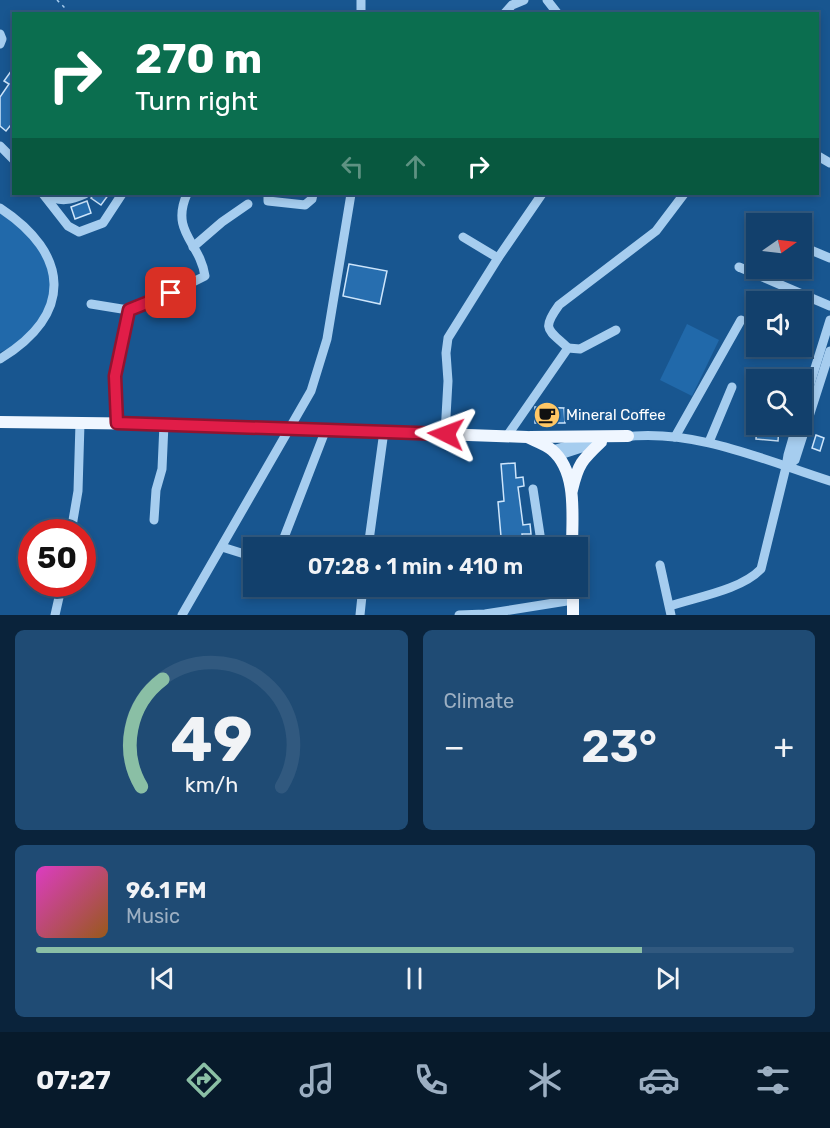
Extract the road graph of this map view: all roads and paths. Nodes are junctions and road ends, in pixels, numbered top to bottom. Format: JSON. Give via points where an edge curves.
{"nodes":[{"id":1,"x":57,"y":0,"type":"edge"},
{"id":2,"x":524,"y":0,"type":"edge"},
{"id":3,"x":547,"y":0,"type":"edge"},
{"id":4,"x":69,"y":12,"type":"edge"},
{"id":5,"x":506,"y":12,"type":"edge"},
{"id":6,"x":556,"y":12,"type":"edge"},
{"id":7,"x":0,"y":34,"type":"edge"},
{"id":8,"x":0,"y":44,"type":"edge"},
{"id":9,"x":0,"y":146,"type":"edge"},
{"id":10,"x":12,"y":158,"type":"edge"},
{"id":11,"x":46,"y":195,"type":"edge"},
{"id":12,"x":48,"y":195,"type":"edge"},
{"id":13,"x":82,"y":195,"type":"edge"},
{"id":14,"x":121,"y":195,"type":"edge"},
{"id":15,"x":187,"y":195,"type":"edge"},
{"id":16,"x":267,"y":195,"type":"edge"},
{"id":17,"x":313,"y":195,"type":"edge"},
{"id":18,"x":351,"y":195,"type":"edge"},
{"id":19,"x":541,"y":195,"type":"edge"},
{"id":20,"x":683,"y":195,"type":"edge"},
{"id":21,"x":248,"y":204,"type":"dead end"},
{"id":22,"x":0,"y":208,"type":"edge"},
{"id":23,"x":463,"y":237,"type":"dead end"},
{"id":24,"x":193,"y":248,"type":"junction"},
{"id":25,"x":812,"y":251,"type":"edge"},
{"id":26,"x":498,"y":258,"type":"junction"},
{"id":27,"x":830,"y":258,"type":"edge"},
{"id":28,"x":739,"y":267,"type":"dead end"},
{"id":29,"x":91,"y":303,"type":"dead end"},
{"id":30,"x":830,"y":306,"type":"edge"},
{"id":31,"x":129,"y":310,"type":"junction"},
{"id":32,"x":741,"y":320,"type":"dead end"},
{"id":33,"x":830,"y":320,"type":"edge"},
{"id":34,"x":616,"y":330,"type":"dead end"},
{"id":35,"x":568,"y":348,"type":"junction"},
{"id":36,"x":830,"y":351,"type":"edge"},
{"id":37,"x":0,"y":359,"type":"edge"},
{"id":38,"x":812,"y":378,"type":"edge"},
{"id":39,"x":732,"y":387,"type":"dead end"},
{"id":40,"x":0,"y":422,"type":"edge"},
{"id":41,"x":80,"y":423,"type":"junction"},
{"id":42,"x":117,"y":423,"type":"junction"},
{"id":43,"x":164,"y":424,"type":"junction"},
{"id":44,"x":291,"y":428,"type":"junction"},
{"id":45,"x":326,"y":429,"type":"junction"},
{"id":46,"x":384,"y":431,"type":"junction"},
{"id":47,"x":446,"y":434,"type":"junction"},
{"id":48,"x":794,"y":435,"type":"edge"},
{"id":49,"x":507,"y":436,"type":"junction"},
{"id":50,"x":628,"y":436,"type":"junction"},
{"id":51,"x":527,"y":437,"type":"junction"},
{"id":52,"x":675,"y":437,"type":"junction"},
{"id":53,"x":601,"y":442,"type":"junction"},
{"id":54,"x":709,"y":442,"type":"junction"},
{"id":55,"x":554,"y":453,"type":"junction"},
{"id":56,"x":786,"y":467,"type":"junction"},
{"id":57,"x":830,"y":481,"type":"edge"},
{"id":58,"x":533,"y":489,"type":"dead end"},
{"id":59,"x":571,"y":494,"type":"junction"},
{"id":60,"x":73,"y":519,"type":"edge"},
{"id":61,"x":154,"y":520,"type":"dead end"},
{"id":62,"x":284,"y":537,"type":"edge"},
{"id":63,"x":370,"y":537,"type":"edge"},
{"id":64,"x":540,"y":537,"type":"edge"},
{"id":65,"x":572,"y":537,"type":"edge"},
{"id":66,"x":222,"y":547,"type":"junction"},
{"id":67,"x":243,"y":554,"type":"edge"},
{"id":68,"x":660,"y":565,"type":"dead end"},
{"id":69,"x":59,"y":597,"type":"edge"},
{"id":70,"x":362,"y":597,"type":"edge"},
{"id":71,"x":573,"y":600,"type":"joint"},
{"id":72,"x":671,"y":610,"type":"edge"},
{"id":73,"x":55,"y":615,"type":"edge"},
{"id":74,"x":182,"y":615,"type":"edge"},
{"id":75,"x":360,"y":615,"type":"edge"},
{"id":76,"x":459,"y":615,"type":"edge"},
{"id":77,"x":573,"y":615,"type":"edge"}],
"edges":[{"from":1,"to":4,"type":"path"},
{"from":2,"to":5,"type":"street"},
{"from":3,"to":6,"type":"street"},
{"from":7,"to":8,"type":"street"},
{"from":9,"to":10,"type":"street"},
{"from":11,"to":14,"type":"street","via":[[68,226],[80,232],[103,223]]},
{"from":12,"to":13,"type":"street","via":[[68,200]]},
{"from":15,"to":24,"type":"street","via":[[181,221]]},
{"from":16,"to":17,"type":"street","via":[[268,201],[305,205]]},
{"from":18,"to":44,"type":"street","via":[[327,339],[311,391]]},
{"from":19,"to":26,"type":"street"},
{"from":20,"to":35,"type":"street","via":[[656,231],[559,305],[548,320],[549,330]]},
{"from":21,"to":24,"type":"street"},
{"from":22,"to":37,"type":"street","via":[[39,242],[54,279],[49,305],[36,329]]},
{"from":23,"to":26,"type":"street"},
{"from":24,"to":31,"type":"street","via":[[205,276]]},
{"from":25,"to":27,"type":"street"},
{"from":26,"to":47,"type":"street","via":[[448,338]]},
{"from":28,"to":30,"type":"street"},
{"from":29,"to":31,"type":"street"},
{"from":31,"to":42,"type":"street","via":[[115,376]]},
{"from":32,"to":52,"type":"street"},
{"from":33,"to":38,"type":"street"},
{"from":34,"to":35,"type":"street","via":[[580,349]]},
{"from":35,"to":49,"type":"street"},
{"from":36,"to":56,"type":"street","via":[[795,460]]},
{"from":39,"to":54,"type":"street"},
{"from":40,"to":41,"type":"main road"},
{"from":41,"to":42,"type":"main road"},
{"from":41,"to":60,"type":"street"},
{"from":42,"to":43,"type":"main road"},
{"from":43,"to":44,"type":"main road"},
{"from":43,"to":61,"type":"street"},
{"from":44,"to":45,"type":"main road"},
{"from":44,"to":66,"type":"street"},
{"from":45,"to":46,"type":"main road"},
{"from":45,"to":62,"type":"street"},
{"from":46,"to":47,"type":"main road"},
{"from":46,"to":63,"type":"street"},
{"from":47,"to":49,"type":"main road"},
{"from":48,"to":56,"type":"street"},
{"from":49,"to":51,"type":"main road"},
{"from":50,"to":51,"type":"main road"},
{"from":50,"to":52,"type":"street"},
{"from":50,"to":53,"type":"street"},
{"from":50,"to":55,"type":"street","via":[[576,442]]},
{"from":51,"to":55,"type":"main road"},
{"from":52,"to":54,"type":"street"},
{"from":53,"to":55,"type":"street"},
{"from":53,"to":59,"type":"main road","via":[[577,469]]},
{"from":54,"to":56,"type":"street"},
{"from":55,"to":59,"type":"main road","via":[[567,476]]},
{"from":56,"to":57,"type":"street"},
{"from":56,"to":72,"type":"street","via":[[761,569],[738,584]]},
{"from":58,"to":64,"type":"street"},
{"from":59,"to":65,"type":"main road"},
{"from":66,"to":67,"type":"street"},
{"from":66,"to":74,"type":"street"},
{"from":68,"to":72,"type":"street"},
{"from":69,"to":73,"type":"street"},
{"from":70,"to":75,"type":"street"},
{"from":71,"to":76,"type":"street"},
{"from":71,"to":77,"type":"main road"}]}
